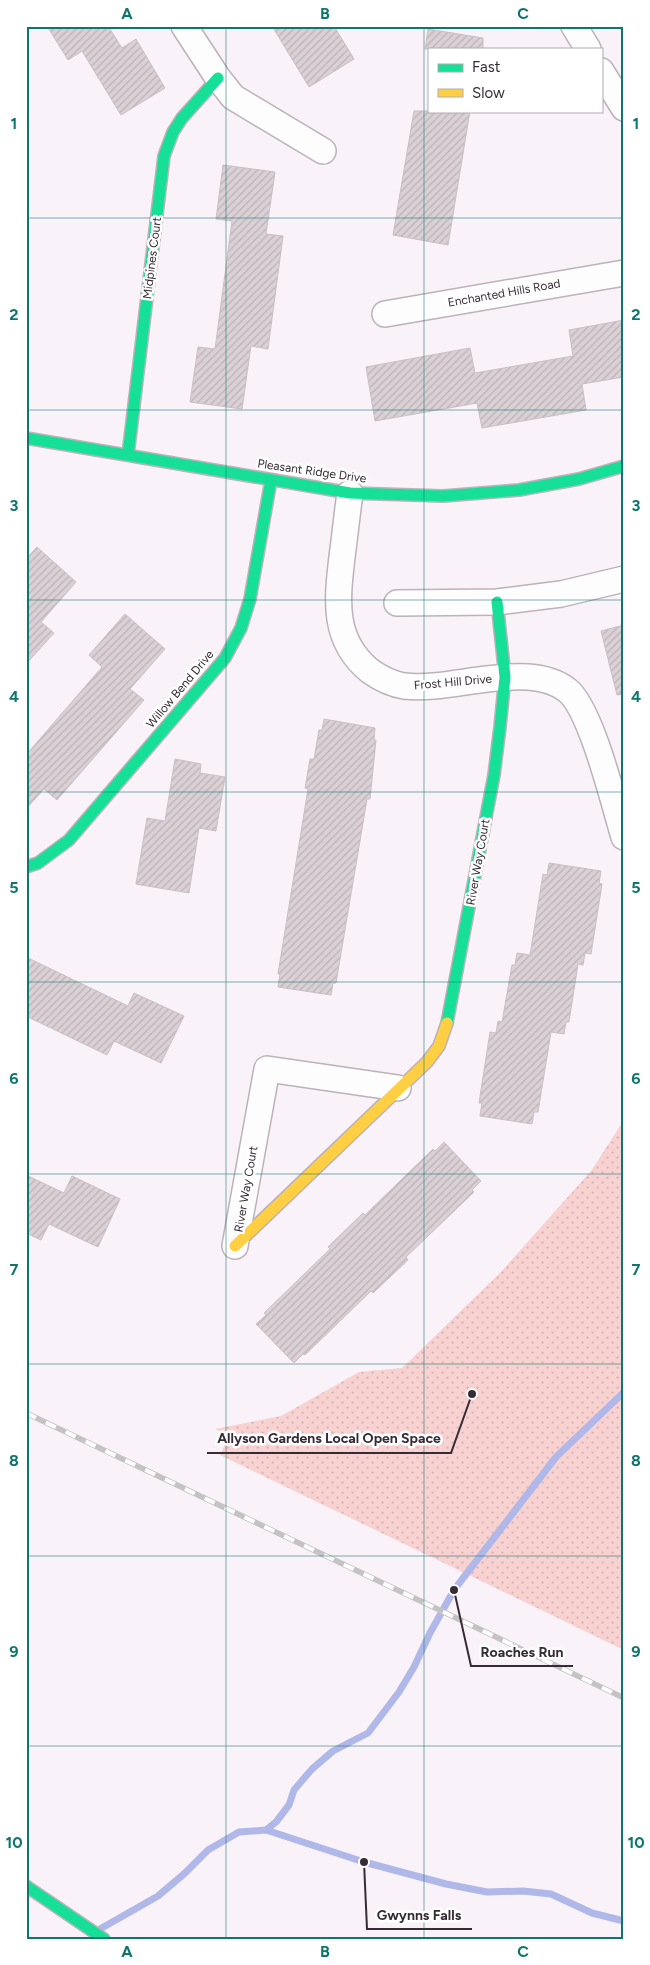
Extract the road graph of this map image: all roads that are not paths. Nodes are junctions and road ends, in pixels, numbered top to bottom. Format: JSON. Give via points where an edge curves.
{"nodes":[{"id":1,"x":184,"y":26,"type":"edge"},
{"id":2,"x":574,"y":26,"type":"edge"},
{"id":3,"x":587,"y":48,"type":"edge"},
{"id":4,"x":602,"y":73,"type":"edge"},
{"id":5,"x":218,"y":78,"type":"junction"},
{"id":6,"x":624,"y":108,"type":"edge"},
{"id":7,"x":323,"y":151,"type":"dead end"},
{"id":8,"x":624,"y":273,"type":"edge"},
{"id":9,"x":385,"y":314,"type":"dead end"},
{"id":10,"x":26,"y":438,"type":"edge"},
{"id":11,"x":128,"y":455,"type":"junction"},
{"id":12,"x":624,"y":466,"type":"edge"},
{"id":13,"x":271,"y":480,"type":"junction"},
{"id":14,"x":350,"y":493,"type":"junction"},
{"id":15,"x":624,"y":579,"type":"edge"},
{"id":16,"x":497,"y":602,"type":"junction"},
{"id":17,"x":397,"y":603,"type":"dead end"},
{"id":18,"x":505,"y":677,"type":"junction"},
{"id":19,"x":624,"y":837,"type":"edge"},
{"id":20,"x":26,"y":867,"type":"edge"},
{"id":21,"x":398,"y":1088,"type":"junction"},
{"id":22,"x":235,"y":1246,"type":"joint"},
{"id":23,"x":26,"y":1886,"type":"edge"},
{"id":24,"x":104,"y":1939,"type":"edge"}],
"edges":[{"from":1,"to":5,"type":"street"},
{"from":2,"to":3,"type":"street"},
{"from":4,"to":6,"type":"street"},
{"from":5,"to":7,"type":"street","via":[[233,97]]},
{"from":5,"to":11,"type":"street","name":"Midpines Court","via":[[182,118],[164,156]]},
{"from":8,"to":9,"type":"street","name":"Enchanted Hills Road"},
{"from":10,"to":11,"type":"street","name":"Pleasant Ridge Drive"},
{"from":11,"to":13,"type":"street","name":"Pleasant Ridge Drive"},
{"from":12,"to":14,"type":"street","name":"Pleasant Ridge Drive","via":[[579,479],[519,490],[443,496]]},
{"from":13,"to":14,"type":"street","name":"Pleasant Ridge Drive"},
{"from":13,"to":20,"type":"street","name":"Willow Bend Drive","via":[[250,600],[225,658],[69,840],[38,863]]},
{"from":14,"to":18,"type":"street","name":"Frost Hill Drive","via":[[338,591],[338,619],[346,643],[359,662],[380,678],[403,686]]},
{"from":15,"to":16,"type":"street","via":[[561,594]]},
{"from":16,"to":17,"type":"street"},
{"from":16,"to":18,"type":"street","name":"River Way Court"},
{"from":18,"to":19,"type":"street","name":"Frost Hill Drive","via":[[533,677],[550,682],[567,690],[579,702],[590,726]]},
{"from":18,"to":21,"type":"street","name":"River Way Court","via":[[494,775],[447,1024],[436,1050],[420,1070]]},
{"from":21,"to":22,"type":"street","name":"River Way Court"},
{"from":21,"to":22,"type":"street","name":"River Way Court","via":[[267,1069]]},
{"from":23,"to":24,"type":"street"}]}
